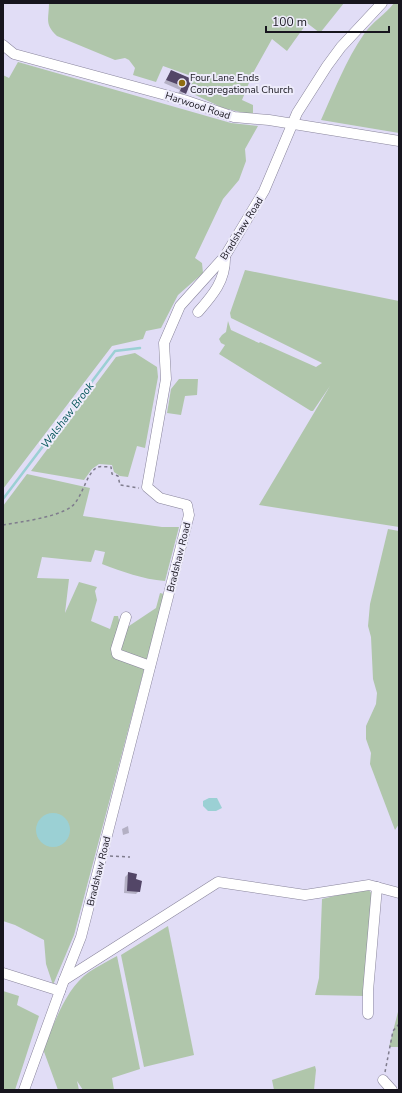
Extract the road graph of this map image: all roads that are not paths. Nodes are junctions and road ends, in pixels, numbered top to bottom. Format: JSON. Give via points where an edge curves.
{"nodes":[{"id":1,"x":382,"y":3,"type":"edge"},
{"id":2,"x":5,"y":49,"type":"edge"},
{"id":3,"x":293,"y":124,"type":"junction"},
{"id":4,"x":399,"y":141,"type":"edge"},
{"id":5,"x":225,"y":256,"type":"junction"},
{"id":6,"x":198,"y":312,"type":"dead end"},
{"id":7,"x":126,"y":617,"type":"dead end"},
{"id":8,"x":150,"y":666,"type":"junction"},
{"id":9,"x":377,"y":887,"type":"junction"},
{"id":10,"x":399,"y":893,"type":"edge"},
{"id":11,"x":3,"y":973,"type":"edge"},
{"id":12,"x":64,"y":980,"type":"junction"},
{"id":13,"x":60,"y":990,"type":"junction"},
{"id":14,"x":368,"y":1014,"type":"dead end"},
{"id":15,"x":383,"y":1080,"type":"road end"},
{"id":16,"x":24,"y":1090,"type":"edge"},
{"id":17,"x":392,"y":1090,"type":"edge"}],
"edges":[{"from":1,"to":3,"type":"street","name":"Bradshaw Road","via":[[340,47],[297,113]]},
{"from":2,"to":3,"type":"street","name":"Harwood Road","via":[[14,54],[184,100],[234,117]]},
{"from":3,"to":4,"type":"street","name":"Harwood Road"},
{"from":3,"to":5,"type":"street","name":"Bradshaw Road","via":[[264,191]]},
{"from":5,"to":6,"type":"street","via":[[226,266],[219,286]]},
{"from":5,"to":8,"type":"street","name":"Bradshaw Road","via":[[180,306],[164,343],[166,379],[147,487],[160,498],[187,505],[189,515]]},
{"from":7,"to":8,"type":"street","via":[[116,649],[117,654]]},
{"from":8,"to":12,"type":"street","name":"Bradshaw Road","via":[[81,938]]},
{"from":9,"to":10,"type":"street"},
{"from":9,"to":12,"type":"street","via":[[369,885],[305,895],[218,882]]},
{"from":9,"to":14,"type":"street"},
{"from":11,"to":13,"type":"street"},
{"from":12,"to":13,"type":"street","name":"Bradshaw Road"},
{"from":13,"to":16,"type":"street","name":"Bradshaw Road"},
{"from":15,"to":17,"type":"street"}]}
